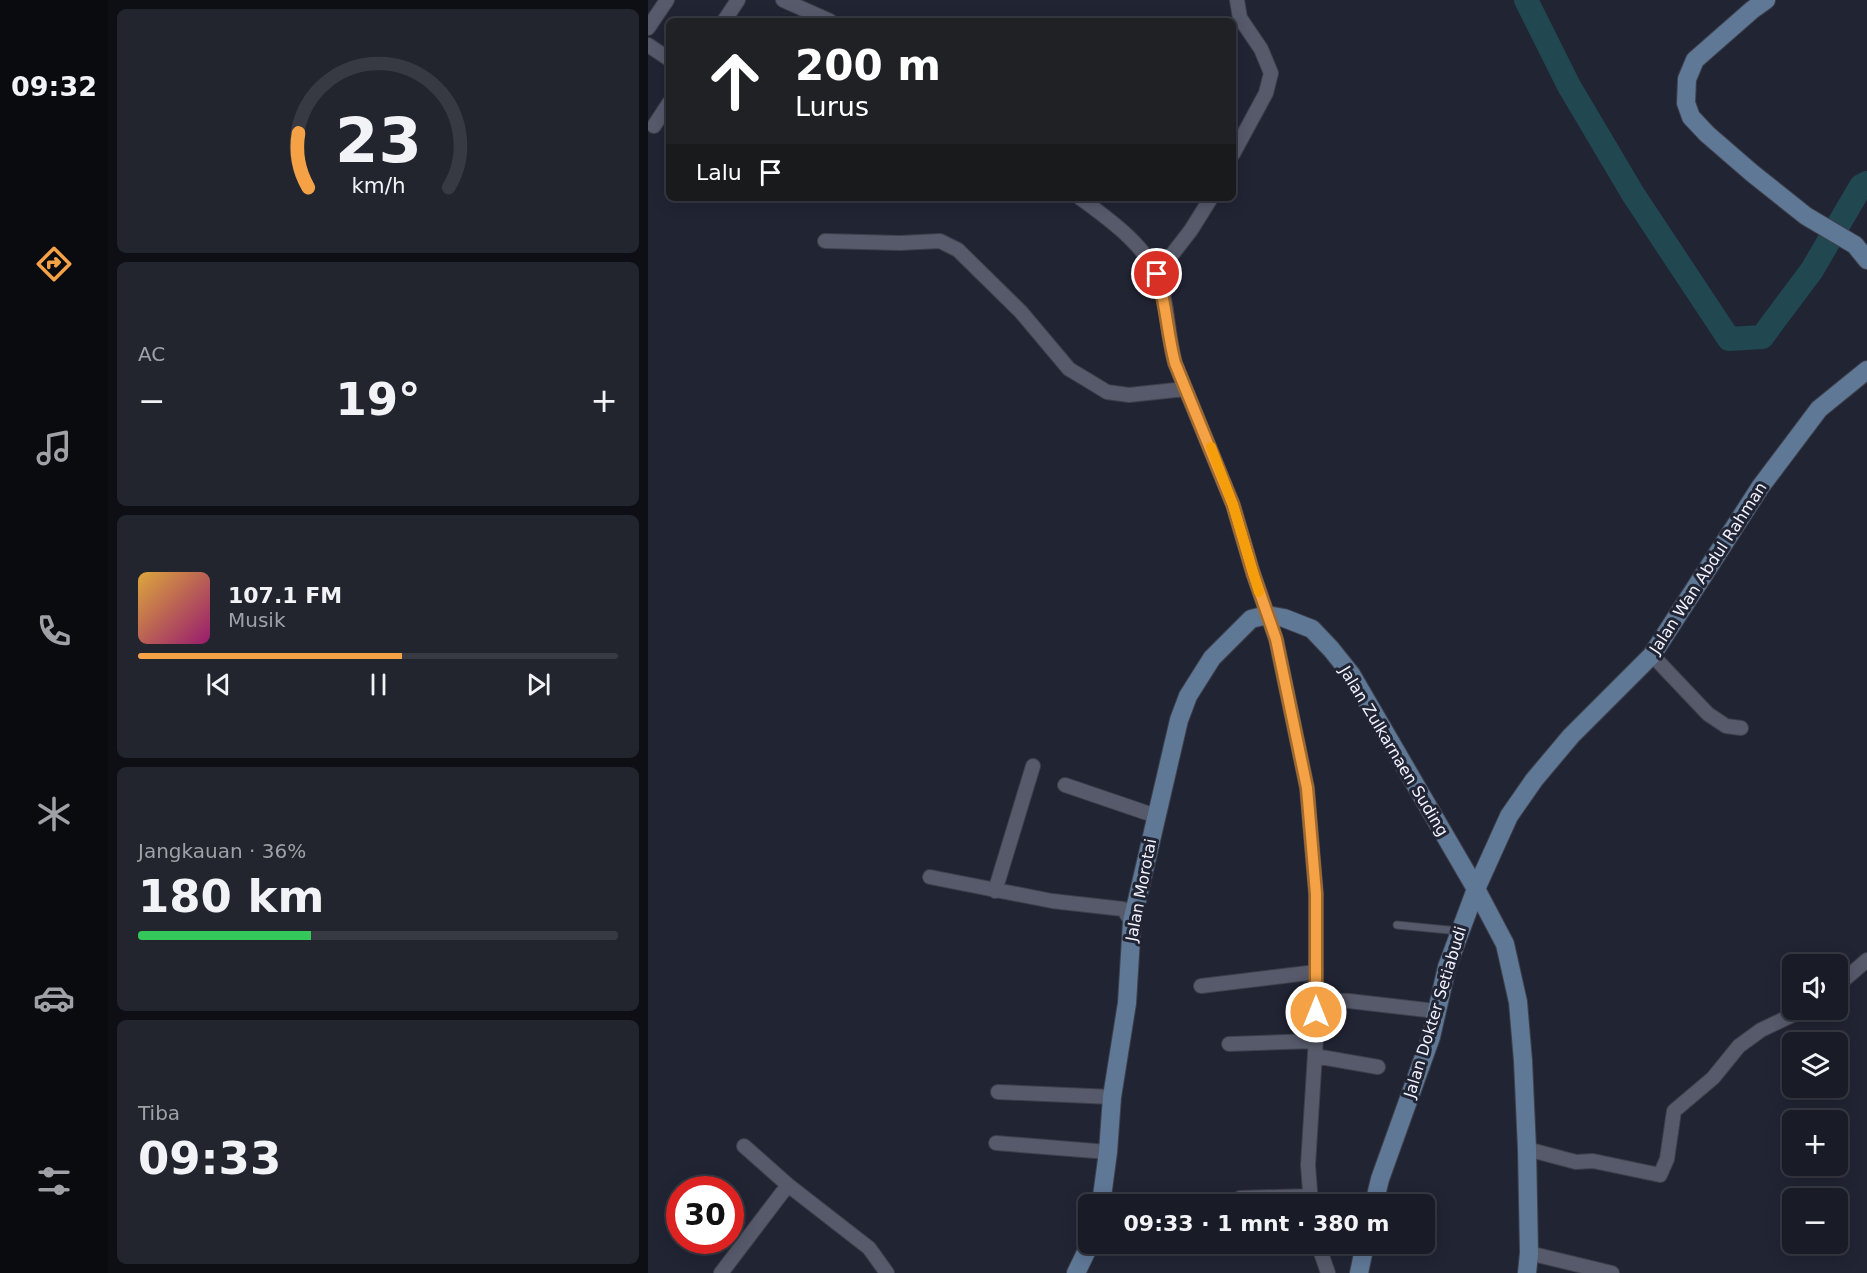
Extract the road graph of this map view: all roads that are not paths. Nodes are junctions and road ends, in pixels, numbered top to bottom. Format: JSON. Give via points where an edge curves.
{"nodes":[{"id":1,"x":667,"y":0,"type":"edge"},
{"id":2,"x":738,"y":0,"type":"edge"},
{"id":3,"x":783,"y":0,"type":"edge"},
{"id":4,"x":1237,"y":0,"type":"edge"},
{"id":5,"x":1766,"y":0,"type":"edge"},
{"id":6,"x":803,"y":16,"type":"edge"},
{"id":7,"x":726,"y":18,"type":"edge"},
{"id":8,"x":648,"y":28,"type":"edge"},
{"id":9,"x":648,"y":45,"type":"edge"},
{"id":10,"x":666,"y":57,"type":"edge"},
{"id":11,"x":666,"y":108,"type":"edge"},
{"id":12,"x":654,"y":126,"type":"dead end"},
{"id":13,"x":1236,"y":148,"type":"edge"},
{"id":14,"x":1084,"y":201,"type":"edge"},
{"id":15,"x":1209,"y":201,"type":"edge"},
{"id":16,"x":825,"y":241,"type":"dead end"},
{"id":17,"x":1867,"y":260,"type":"edge"},
{"id":18,"x":1157,"y":274,"type":"junction"},
{"id":19,"x":1867,"y":370,"type":"edge"},
{"id":20,"x":1185,"y":389,"type":"junction"},
{"id":21,"x":1267,"y":615,"type":"junction"},
{"id":22,"x":1652,"y":655,"type":"junction"},
{"id":23,"x":1741,"y":728,"type":"dead end"},
{"id":24,"x":1033,"y":766,"type":"dead end"},
{"id":25,"x":1065,"y":785,"type":"dead end"},
{"id":26,"x":1156,"y":816,"type":"junction"},
{"id":27,"x":930,"y":877,"type":"dead end"},
{"id":28,"x":1476,"y":889,"type":"junction"},
{"id":29,"x":995,"y":891,"type":"junction"},
{"id":30,"x":1132,"y":922,"type":"junction"},
{"id":31,"x":1397,"y":925,"type":"dead end"},
{"id":32,"x":1459,"y":931,"type":"junction"},
{"id":33,"x":1867,"y":960,"type":"edge"},
{"id":34,"x":1316,"y":972,"type":"junction"},
{"id":35,"x":1848,"y":976,"type":"edge"},
{"id":36,"x":1201,"y":986,"type":"dead end"},
{"id":37,"x":1316,"y":1000,"type":"junction"},
{"id":38,"x":1427,"y":1010,"type":"dead end"},
{"id":39,"x":1782,"y":1020,"type":"edge"},
{"id":40,"x":1316,"y":1041,"type":"junction"},
{"id":41,"x":1229,"y":1044,"type":"dead end"},
{"id":42,"x":1315,"y":1056,"type":"junction"},
{"id":43,"x":1378,"y":1067,"type":"dead end"},
{"id":44,"x":998,"y":1092,"type":"dead end"},
{"id":45,"x":1112,"y":1097,"type":"junction"},
{"id":46,"x":996,"y":1143,"type":"dead end"},
{"id":47,"x":744,"y":1146,"type":"dead end"},
{"id":48,"x":1527,"y":1149,"type":"junction"},
{"id":49,"x":1108,"y":1152,"type":"junction"},
{"id":50,"x":788,"y":1185,"type":"junction"},
{"id":51,"x":1102,"y":1194,"type":"edge"},
{"id":52,"x":1310,"y":1194,"type":"edge"},
{"id":53,"x":1376,"y":1194,"type":"edge"},
{"id":54,"x":1529,"y":1253,"type":"junction"},
{"id":55,"x":1085,"y":1254,"type":"edge"},
{"id":56,"x":1321,"y":1254,"type":"edge"},
{"id":57,"x":1363,"y":1254,"type":"edge"},
{"id":58,"x":721,"y":1273,"type":"edge"},
{"id":59,"x":887,"y":1273,"type":"edge"},
{"id":60,"x":1076,"y":1273,"type":"edge"},
{"id":61,"x":1328,"y":1273,"type":"edge"},
{"id":62,"x":1359,"y":1273,"type":"edge"},
{"id":63,"x":1527,"y":1273,"type":"edge"},
{"id":64,"x":1612,"y":1273,"type":"edge"}],
"edges":[{"from":1,"to":8,"type":"street"},
{"from":2,"to":7,"type":"street"},
{"from":3,"to":6,"type":"street"},
{"from":4,"to":13,"type":"street","via":[[1240,18],[1271,73],[1266,93]]},
{"from":5,"to":17,"type":"street","via":[[1695,60],[1687,79],[1686,103],[1691,117],[1806,216],[1855,245]]},
{"from":9,"to":10,"type":"street"},
{"from":11,"to":12,"type":"street"},
{"from":14,"to":18,"type":"street","via":[[1112,221]]},
{"from":15,"to":18,"type":"street"},
{"from":16,"to":20,"type":"street","via":[[940,241],[958,250],[1021,312],[1070,369],[1107,392],[1129,395]]},
{"from":18,"to":20,"type":"street","via":[[1170,342]]},
{"from":19,"to":22,"type":"street","name":"Jalan Wan Abdul Rahman","via":[[1819,409],[1761,486]]},
{"from":20,"to":21,"type":"street","via":[[1233,505]]},
{"from":21,"to":26,"type":"street","name":"Jalan Morotai","via":[[1251,619],[1212,658],[1195,682],[1179,720]]},
{"from":21,"to":28,"type":"street","name":"Jalan Zulkarnaen Suding","via":[[1312,629],[1351,674]]},
{"from":21,"to":34,"type":"street","via":[[1276,639],[1307,788],[1316,894]]},
{"from":22,"to":23,"type":"street","via":[[1708,714],[1726,726]]},
{"from":22,"to":28,"type":"street","name":"Jalan Wan Abdul Rahman","via":[[1533,780],[1509,816]]},
{"from":24,"to":29,"type":"street"},
{"from":25,"to":26,"type":"street"},
{"from":26,"to":30,"type":"street","name":"Jalan Morotai"},
{"from":27,"to":29,"type":"street"},
{"from":28,"to":32,"type":"street","name":"Jalan Dokter Setiabudi"},
{"from":28,"to":48,"type":"street","name":"Jalan Zulkarnaen Suding","via":[[1505,944],[1518,1002]]},
{"from":29,"to":30,"type":"street","via":[[1123,909]]},
{"from":30,"to":45,"type":"street","name":"Jalan Morotai","via":[[1127,1002]]},
{"from":31,"to":32,"type":"lane"},
{"from":32,"to":53,"type":"street","name":"Jalan Dokter Setiabudi","via":[[1431,1037]]},
{"from":33,"to":35,"type":"street"},
{"from":34,"to":36,"type":"street"},
{"from":34,"to":37,"type":"street"},
{"from":37,"to":38,"type":"street"},
{"from":37,"to":40,"type":"street"},
{"from":39,"to":48,"type":"street","via":[[1739,1046],[1713,1078],[1674,1111],[1667,1159],[1660,1175],[1593,1161],[1576,1162]]},
{"from":40,"to":41,"type":"street"},
{"from":40,"to":42,"type":"street"},
{"from":42,"to":43,"type":"street"},
{"from":42,"to":52,"type":"street"},
{"from":44,"to":45,"type":"street"},
{"from":45,"to":49,"type":"street","name":"Jalan Morotai"},
{"from":46,"to":49,"type":"street"},
{"from":47,"to":50,"type":"street"},
{"from":48,"to":54,"type":"street","name":"Jalan Zulkarnaen Suding"},
{"from":49,"to":51,"type":"street","name":"Jalan Morotai"},
{"from":50,"to":58,"type":"street"},
{"from":50,"to":59,"type":"street","via":[[869,1248]]},
{"from":54,"to":63,"type":"street","name":"Jalan Zulkarnaen Suding"},
{"from":54,"to":64,"type":"street"},
{"from":55,"to":60,"type":"street"},
{"from":56,"to":61,"type":"street"},
{"from":57,"to":62,"type":"street"}]}
